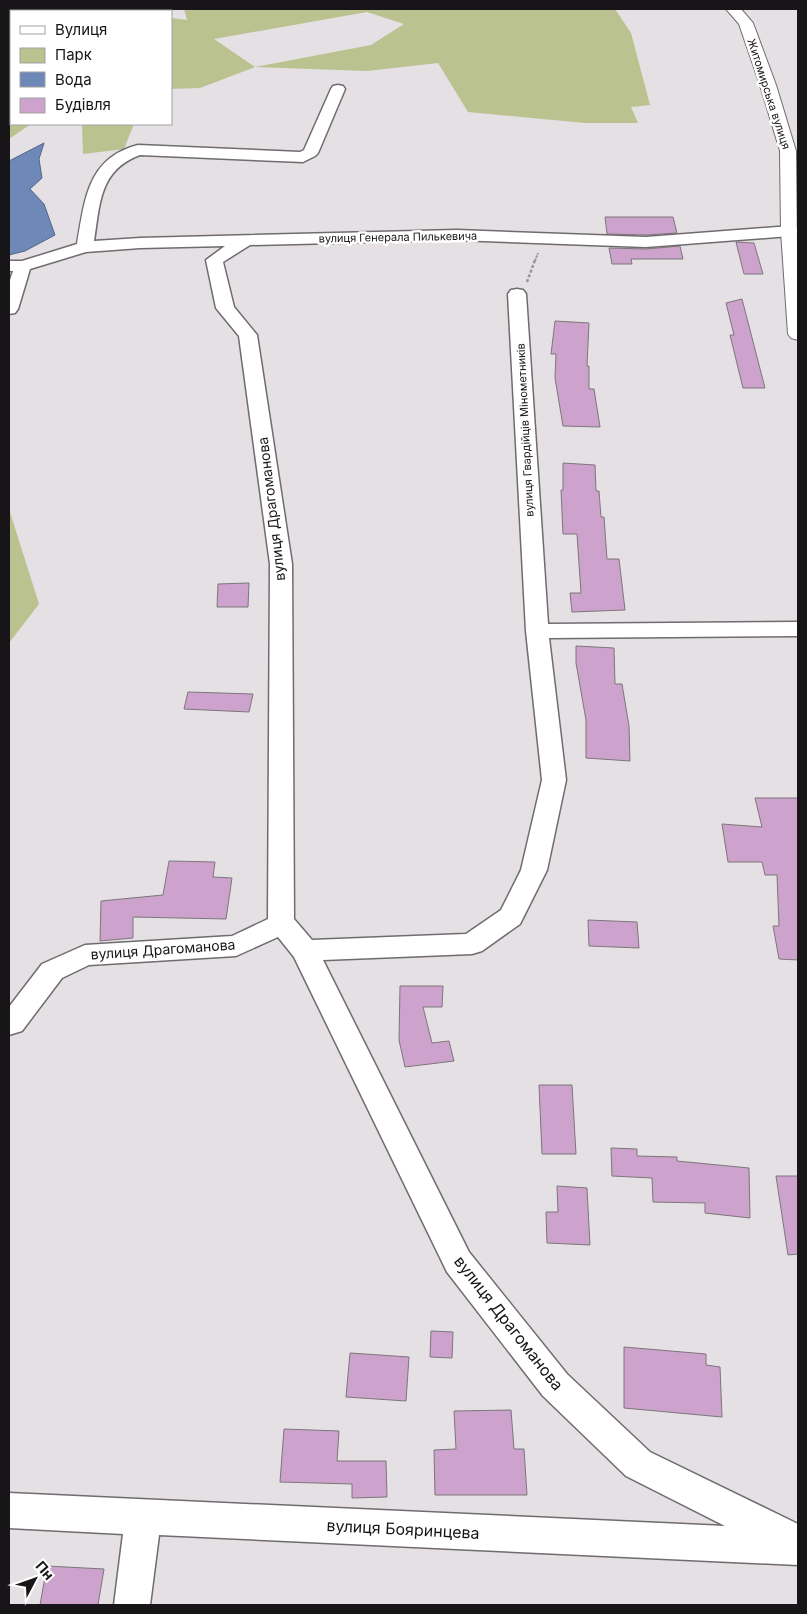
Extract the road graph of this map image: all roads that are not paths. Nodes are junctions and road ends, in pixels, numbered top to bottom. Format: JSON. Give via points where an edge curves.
{"nodes":[{"id":1,"x":733,"y":9,"type":"edge"},
{"id":2,"x":338,"y":89,"type":"dead end"},
{"id":3,"x":790,"y":231,"type":"junction"},
{"id":4,"x":245,"y":241,"type":"junction"},
{"id":5,"x":85,"y":247,"type":"junction"},
{"id":6,"x":16,"y":266,"type":"edge"},
{"id":7,"x":517,"y":294,"type":"road end"},
{"id":8,"x":9,"y":309,"type":"edge"},
{"id":9,"x":798,"y":334,"type":"edge"},
{"id":10,"x":798,"y":628,"type":"edge"},
{"id":11,"x":537,"y":631,"type":"junction"},
{"id":12,"x":283,"y":923,"type":"junction"},
{"id":13,"x":305,"y":951,"type":"junction"},
{"id":14,"x":9,"y":1024,"type":"edge"},
{"id":15,"x":9,"y":1511,"type":"edge"},
{"id":16,"x":143,"y":1518,"type":"junction"},
{"id":17,"x":798,"y":1543,"type":"edge"},
{"id":18,"x":798,"y":1547,"type":"edge"},
{"id":19,"x":132,"y":1605,"type":"edge"}],
"edges":[{"from":1,"to":3,"type":"main road","name":"Житомирська вулиця","via":[[746,23],[788,151]]},
{"from":2,"to":5,"type":"street","via":[[310,154],[303,157],[138,150],[124,153],[106,167],[98,181]]},
{"from":3,"to":4,"type":"street","name":"вулиця Генерала Пилькевича","via":[[646,242],[448,235]]},
{"from":3,"to":9,"type":"main road","name":"Житомирська вулиця"},
{"from":4,"to":5,"type":"street","name":"вулиця Генерала Пилькевича"},
{"from":4,"to":12,"type":"street","name":"вулиця Драгоманова","via":[[214,260],[225,308],[248,335],[281,564]]},
{"from":5,"to":6,"type":"street","name":"вулиця Генерала Пилькевича"},
{"from":6,"to":8,"type":"street"},
{"from":7,"to":11,"type":"street","name":"вулиця Гвардійців Мінометників"},
{"from":10,"to":11,"type":"street"},
{"from":11,"to":13,"type":"street","name":"вулиця Гвардійців Мінометників","via":[[554,780],[534,870],[511,917],[472,944]]},
{"from":12,"to":13,"type":"street","name":"вулиця Драгоманова"},
{"from":12,"to":14,"type":"street","name":"вулиця Драгоманова","via":[[236,946],[85,955],[52,971]]},
{"from":13,"to":17,"type":"street","name":"вулиця Драгоманова","via":[[458,1262],[555,1384],[638,1464]]},
{"from":15,"to":16,"type":"street","name":"вулиця Бояринцева"},
{"from":16,"to":18,"type":"street","name":"вулиця Бояринцева"},
{"from":16,"to":19,"type":"street"}]}
